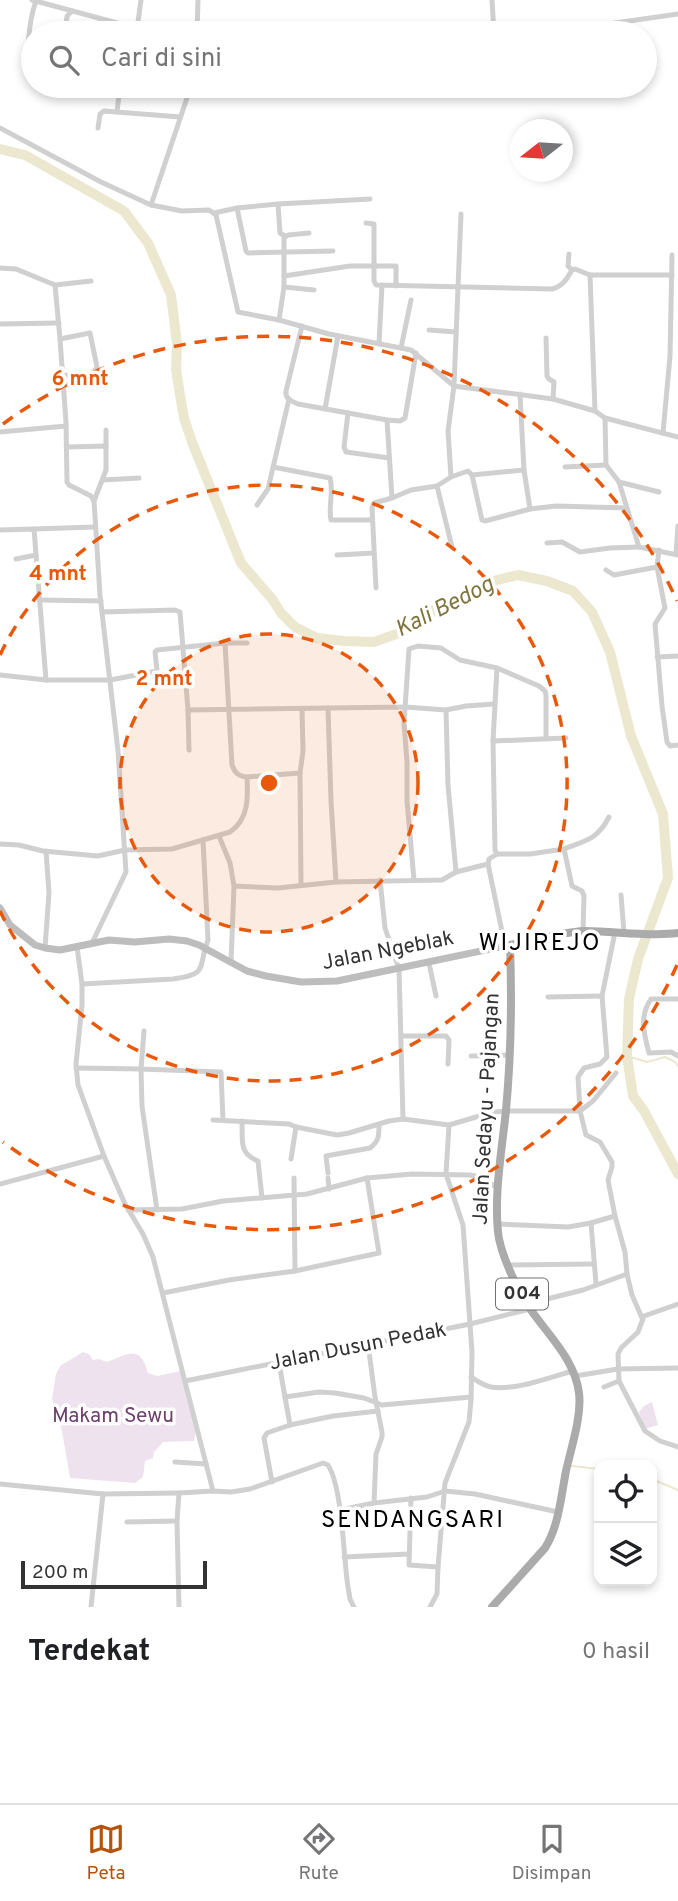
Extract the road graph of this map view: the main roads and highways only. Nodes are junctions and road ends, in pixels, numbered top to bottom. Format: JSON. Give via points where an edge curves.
{"nodes":[{"id":1,"x":0,"y":908,"type":"edge"},
{"id":2,"x":678,"y":933,"type":"edge"},
{"id":3,"x":507,"y":945,"type":"junction"},
{"id":4,"x":492,"y":1607,"type":"edge"}],
"edges":[{"from":1,"to":3,"type":"main road","name":"Jalan Ngeblak","via":[[10,925],[45,948],[169,939],[194,943],[247,971],[312,983]]},
{"from":2,"to":3,"type":"main road","name":"Jalan Ngeblak","via":[[583,931]]},
{"from":3,"to":4,"type":"main road","name":"Jalan Sedayu - Pajangan","number":"004","via":[[509,1055],[498,1188],[499,1240],[529,1306],[574,1373],[580,1404],[551,1536]]}]}
